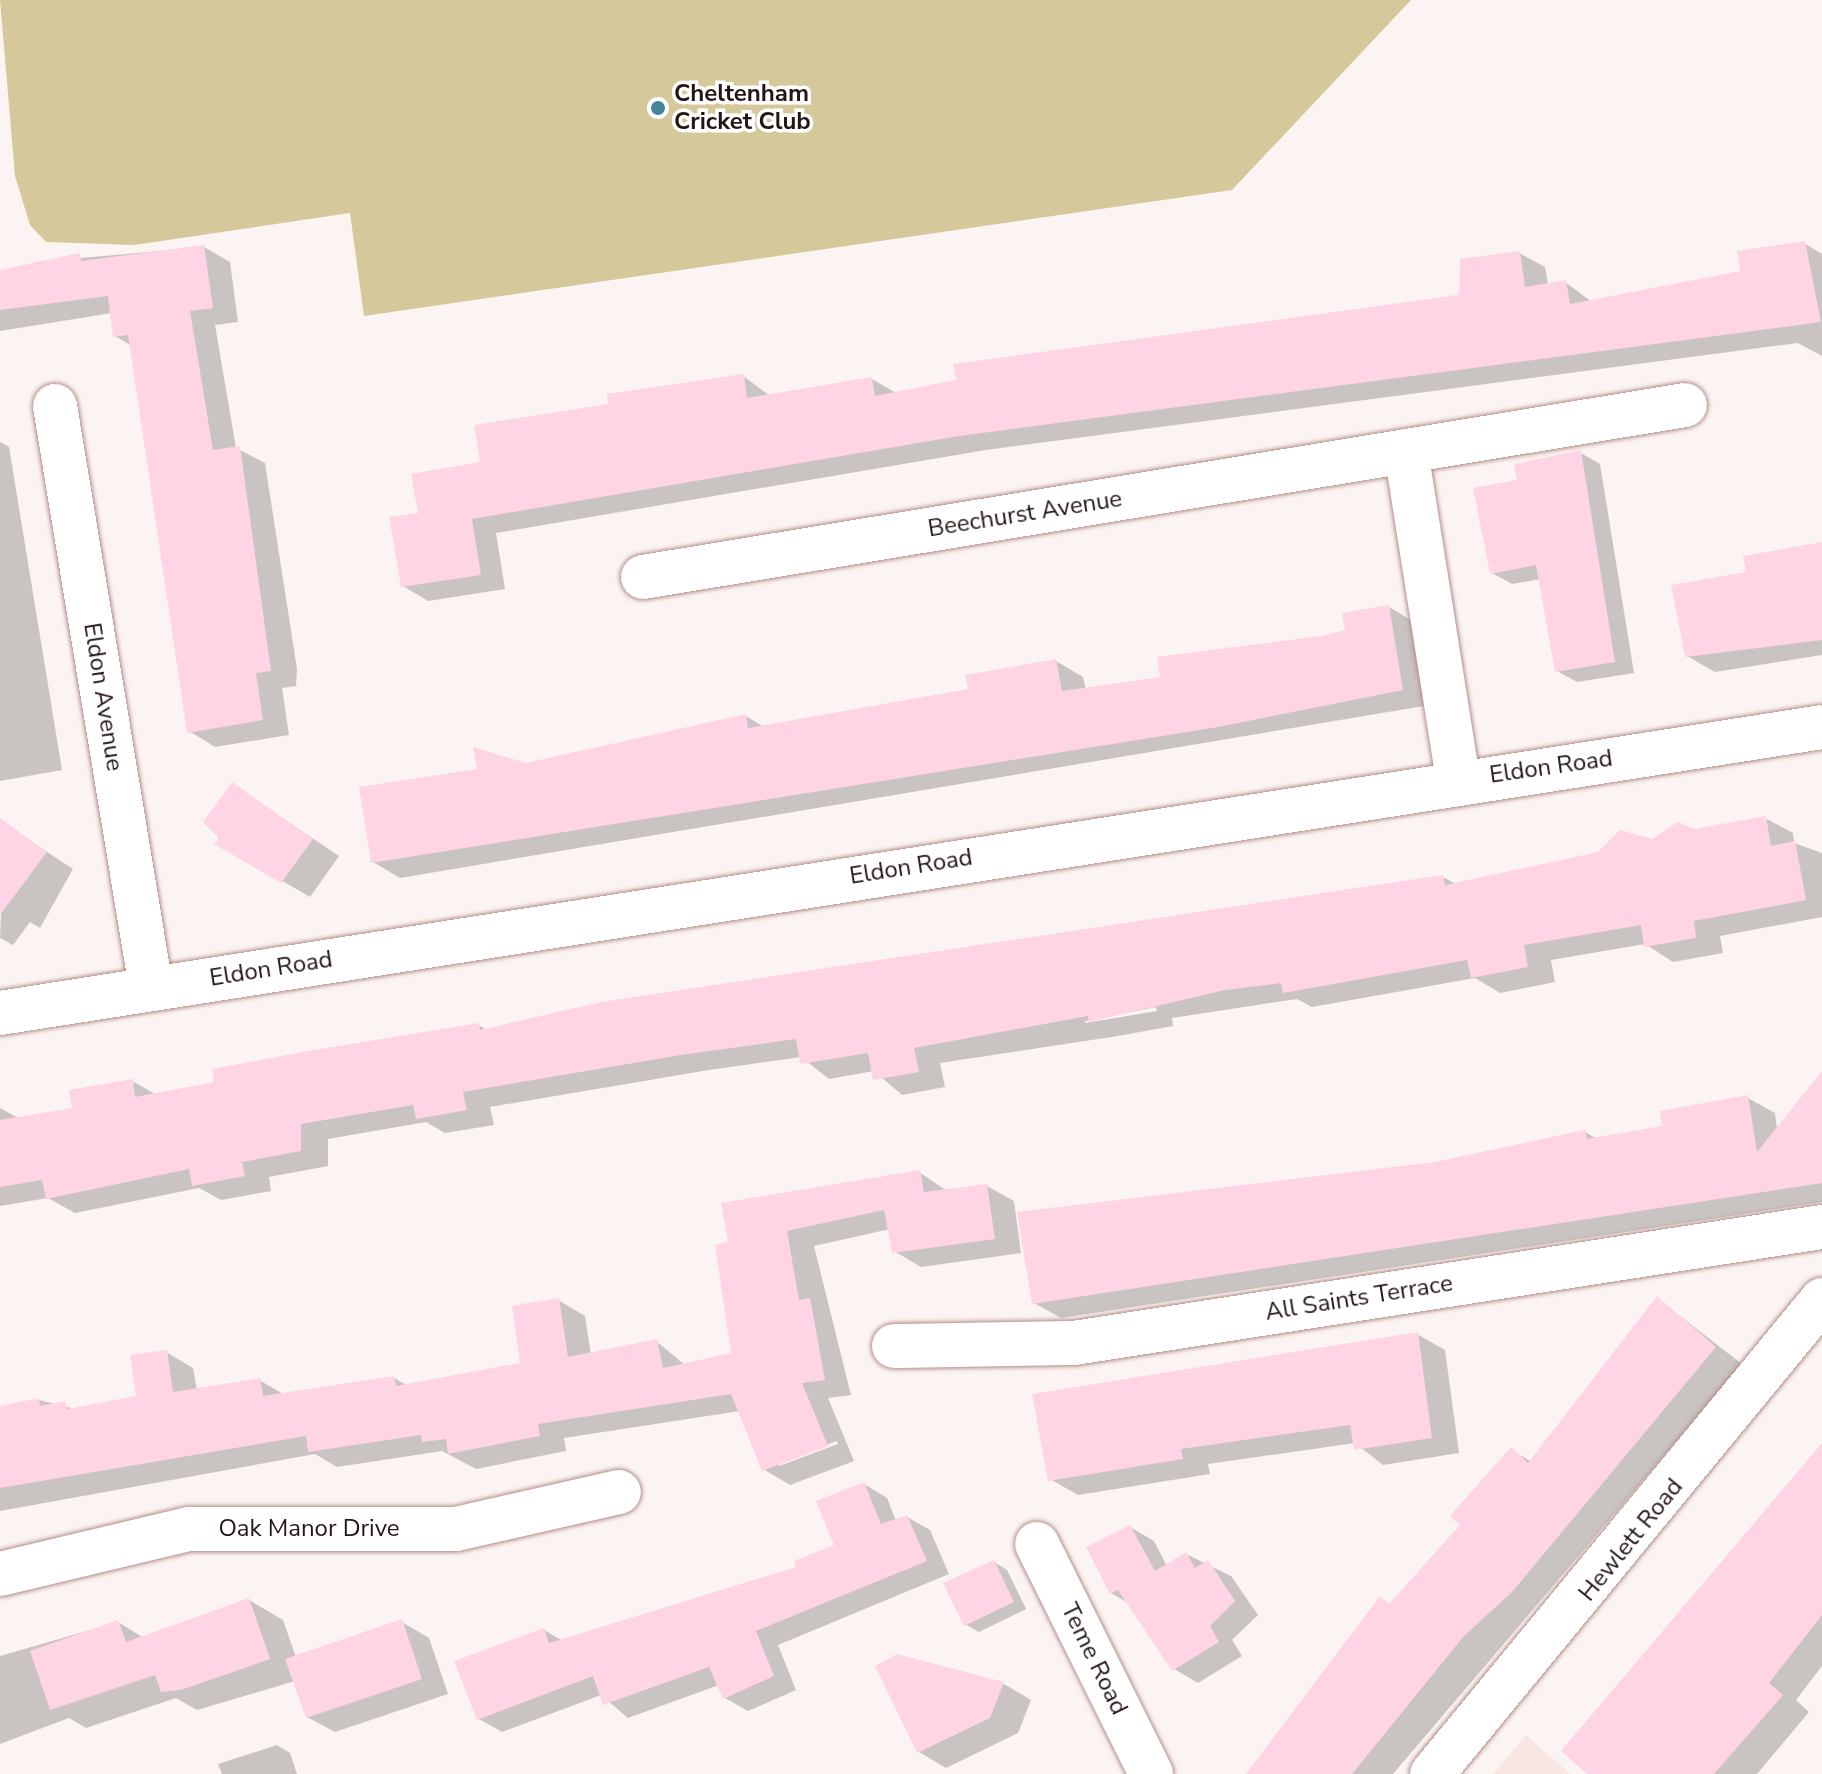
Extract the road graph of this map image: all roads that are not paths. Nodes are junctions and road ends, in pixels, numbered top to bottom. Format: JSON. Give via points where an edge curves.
{"nodes":[{"id":1,"x":1685,"y":405,"type":"dead end"},
{"id":2,"x":55,"y":406,"type":"dead end"},
{"id":3,"x":1406,"y":451,"type":"junction"},
{"id":4,"x":643,"y":577,"type":"dead end"},
{"id":5,"x":1822,"y":727,"type":"edge"},
{"id":6,"x":1458,"y":781,"type":"junction"},
{"id":7,"x":151,"y":988,"type":"junction"},
{"id":8,"x":0,"y":1013,"type":"edge"},
{"id":9,"x":1822,"y":1227,"type":"edge"},
{"id":10,"x":1822,"y":1300,"type":"edge"},
{"id":11,"x":894,"y":1346,"type":"dead end"},
{"id":12,"x":619,"y":1492,"type":"dead end"},
{"id":13,"x":1037,"y":1544,"type":"dead end"},
{"id":14,"x":0,"y":1574,"type":"edge"},
{"id":15,"x":1151,"y":1774,"type":"edge"},
{"id":16,"x":1432,"y":1774,"type":"edge"}],
"edges":[{"from":1,"to":3,"type":"street","name":"Beechurst Avenue"},
{"from":2,"to":7,"type":"street","name":"Eldon Avenue"},
{"from":3,"to":4,"type":"street","name":"Beechurst Avenue"},
{"from":3,"to":6,"type":"street"},
{"from":5,"to":6,"type":"street","name":"Eldon Road"},
{"from":6,"to":7,"type":"street","name":"Eldon Road"},
{"from":7,"to":8,"type":"street","name":"Eldon Road"},
{"from":9,"to":11,"type":"street","name":"All Saints Terrace","via":[[1074,1343]]},
{"from":10,"to":16,"type":"street","name":"Hewlett Road"},
{"from":12,"to":14,"type":"street","name":"Oak Manor Drive","via":[[456,1529],[189,1529]]},
{"from":13,"to":15,"type":"street","name":"Teme Road"}]}
